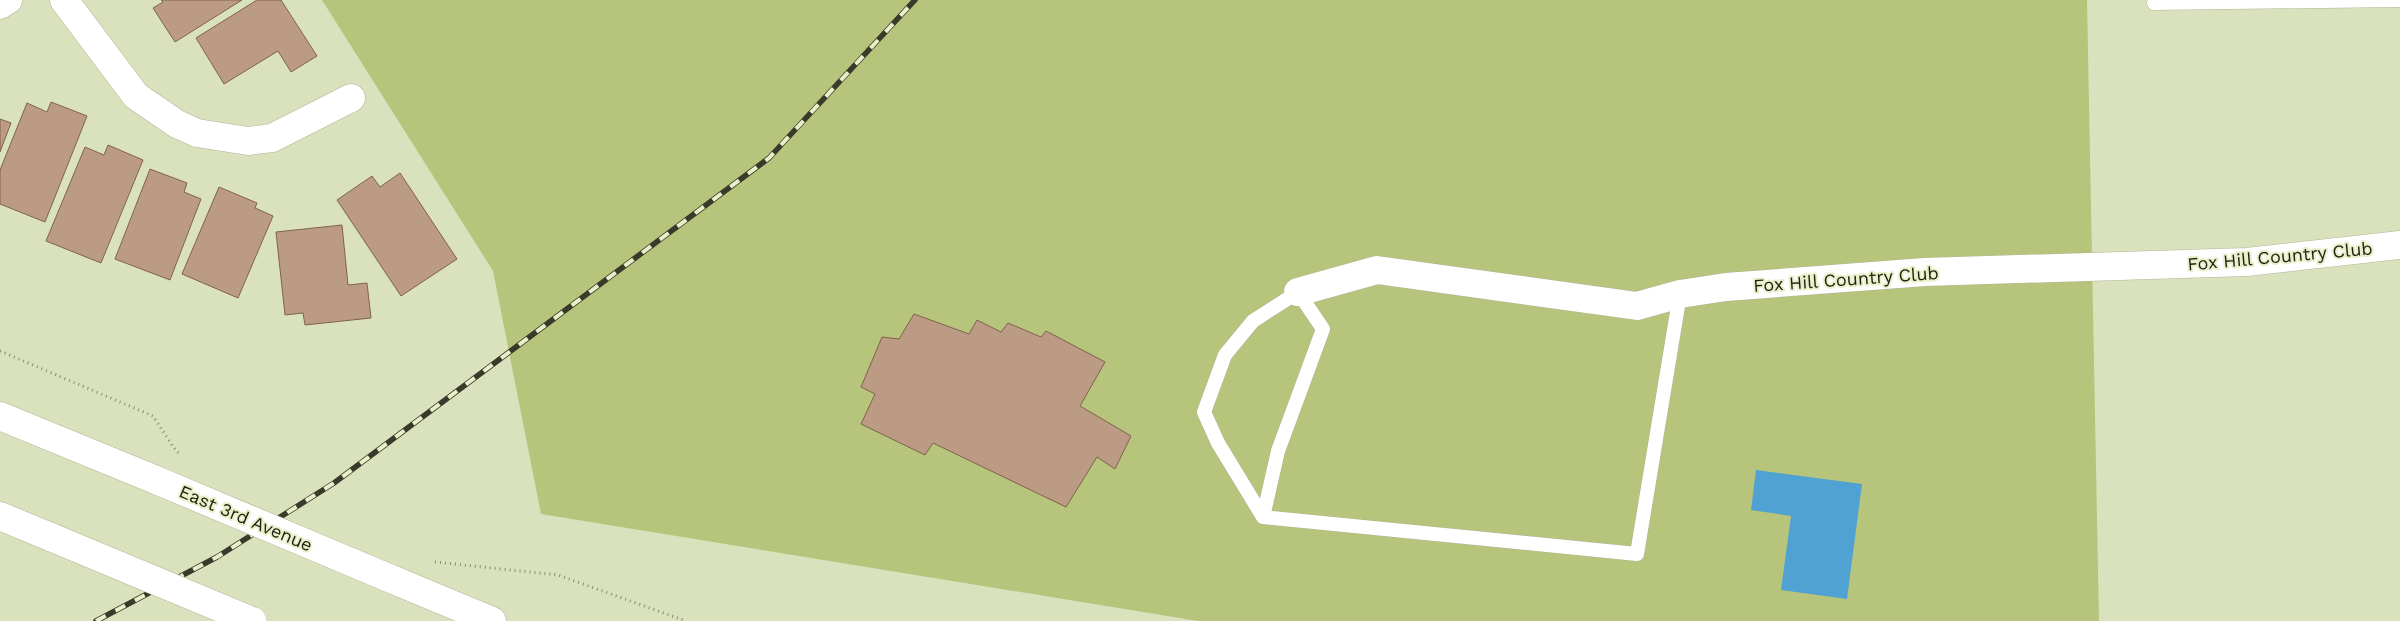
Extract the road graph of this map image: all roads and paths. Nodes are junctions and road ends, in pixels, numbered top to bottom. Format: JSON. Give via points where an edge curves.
{"nodes":[{"id":1,"x":8,"y":0,"type":"edge"},
{"id":2,"x":64,"y":0,"type":"edge"},
{"id":3,"x":2400,"y":0,"type":"edge"},
{"id":4,"x":2154,"y":3,"type":"dead end"},
{"id":5,"x":0,"y":5,"type":"edge"},
{"id":6,"x":351,"y":98,"type":"dead end"},
{"id":7,"x":2400,"y":245,"type":"edge"},
{"id":8,"x":1298,"y":292,"type":"junction"},
{"id":9,"x":1680,"y":294,"type":"junction"},
{"id":10,"x":0,"y":351,"type":"edge"},
{"id":11,"x":0,"y":416,"type":"edge"},
{"id":12,"x":183,"y":456,"type":"dead end"},
{"id":13,"x":0,"y":516,"type":"edge"},
{"id":14,"x":1263,"y":517,"type":"junction"},
{"id":15,"x":428,"y":559,"type":"dead end"},
{"id":16,"x":252,"y":621,"type":"edge"},
{"id":17,"x":492,"y":621,"type":"edge"},
{"id":18,"x":686,"y":621,"type":"edge"}],
"edges":[{"from":1,"to":5,"type":"street"},
{"from":2,"to":6,"type":"street","via":[[136,96],[177,124],[197,133],[248,140],[272,138]]},
{"from":3,"to":4,"type":"lane"},
{"from":7,"to":9,"type":"street","name":"Fox Hill Country Club","via":[[2247,262],[1925,272],[1726,287]]},
{"from":8,"to":9,"type":"street","name":"Fox Hill Country Club","via":[[1377,270],[1637,306]]},
{"from":8,"to":14,"type":"lane","via":[[1323,329],[1278,451]]},
{"from":8,"to":14,"type":"lane","via":[[1253,321],[1224,355],[1204,412],[1218,443]]},
{"from":9,"to":14,"type":"lane","via":[[1637,554]]},
{"from":10,"to":12,"type":"path","via":[[153,416],[176,451]]},
{"from":11,"to":17,"type":"street","name":"East 3rd Avenue","bridge":true},
{"from":13,"to":16,"type":"street","bridge":true},
{"from":15,"to":18,"type":"path","via":[[558,575]]}]}
